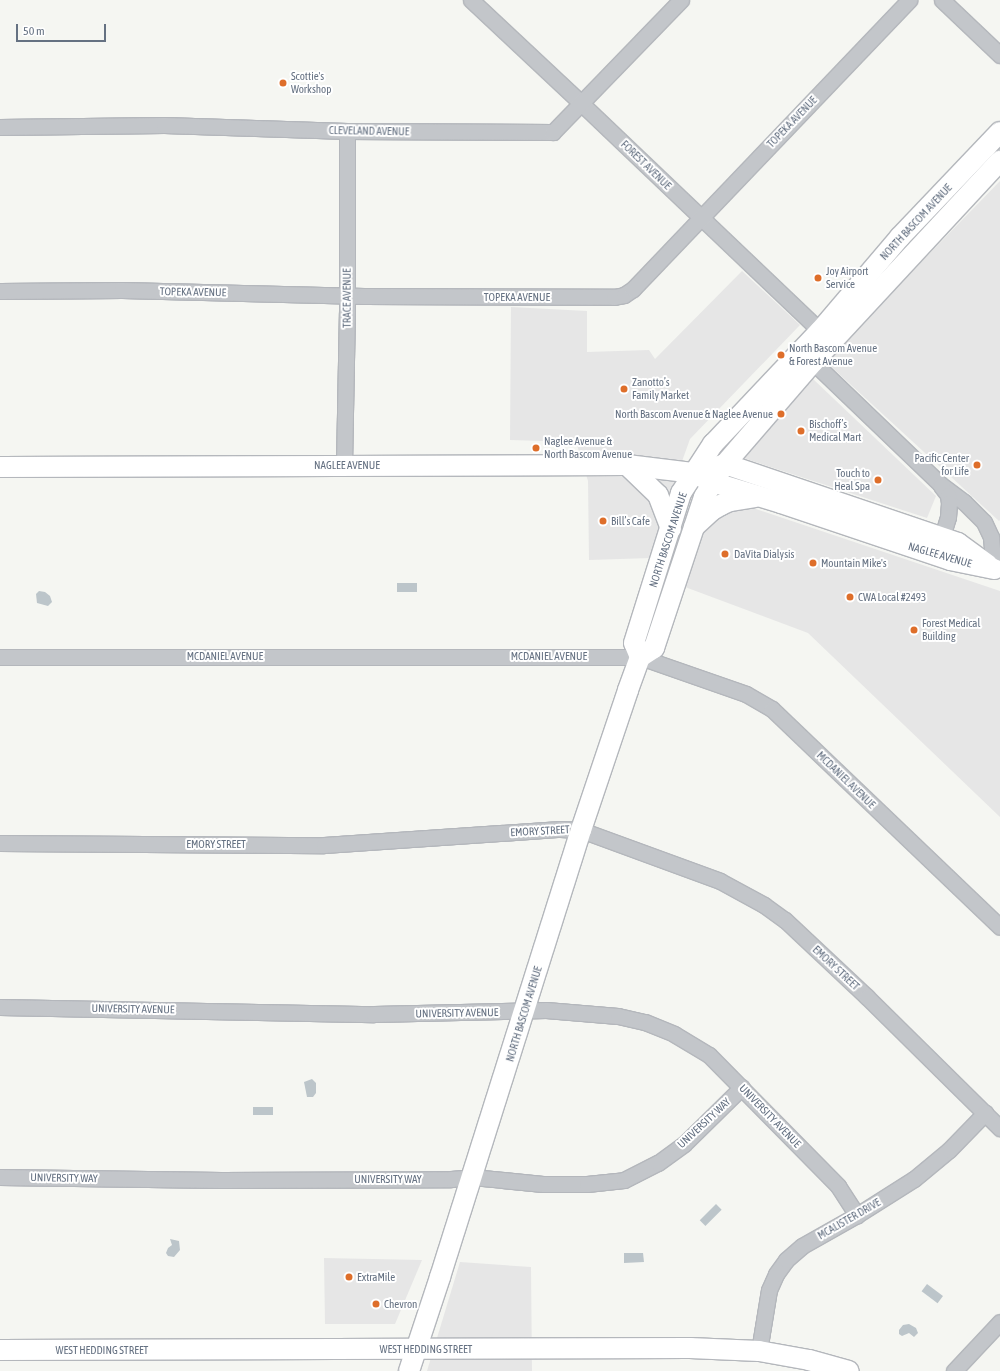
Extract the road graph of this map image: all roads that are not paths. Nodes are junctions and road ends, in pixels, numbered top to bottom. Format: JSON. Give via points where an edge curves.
{"nodes":[{"id":1,"x":471,"y":0,"type":"edge"},
{"id":2,"x":681,"y":0,"type":"edge"},
{"id":3,"x":909,"y":0,"type":"edge"},
{"id":4,"x":942,"y":0,"type":"edge"},
{"id":5,"x":1000,"y":55,"type":"edge"},
{"id":6,"x":582,"y":104,"type":"junction"},
{"id":7,"x":0,"y":127,"type":"edge"},
{"id":8,"x":347,"y":131,"type":"junction"},
{"id":9,"x":1000,"y":132,"type":"edge"},
{"id":10,"x":1000,"y":161,"type":"edge"},
{"id":11,"x":701,"y":218,"type":"junction"},
{"id":12,"x":0,"y":291,"type":"edge"},
{"id":13,"x":347,"y":295,"type":"junction"},
{"id":14,"x":820,"y":331,"type":"junction"},
{"id":15,"x":813,"y":362,"type":"junction"},
{"id":16,"x":725,"y":464,"type":"junction"},
{"id":17,"x":628,"y":465,"type":"junction"},
{"id":18,"x":344,"y":466,"type":"junction"},
{"id":19,"x":0,"y":467,"type":"edge"},
{"id":20,"x":693,"y":473,"type":"junction"},
{"id":21,"x":712,"y":482,"type":"junction"},
{"id":22,"x":940,"y":484,"type":"junction"},
{"id":23,"x":759,"y":496,"type":"junction"},
{"id":24,"x":693,"y":528,"type":"junction"},
{"id":25,"x":671,"y":529,"type":"junction"},
{"id":26,"x":942,"y":537,"type":"junction"},
{"id":27,"x":1000,"y":548,"type":"edge"},
{"id":28,"x":997,"y":571,"type":"edge"},
{"id":29,"x":0,"y":657,"type":"edge"},
{"id":30,"x":640,"y":657,"type":"junction"},
{"id":31,"x":581,"y":830,"type":"junction"},
{"id":32,"x":0,"y":843,"type":"edge"},
{"id":33,"x":1000,"y":927,"type":"edge"},
{"id":34,"x":0,"y":1007,"type":"edge"},
{"id":35,"x":525,"y":1010,"type":"junction"},
{"id":36,"x":742,"y":1087,"type":"junction"},
{"id":37,"x":985,"y":1113,"type":"junction"},
{"id":38,"x":1000,"y":1128,"type":"edge"},
{"id":39,"x":0,"y":1177,"type":"edge"},
{"id":40,"x":472,"y":1177,"type":"junction"},
{"id":41,"x":857,"y":1215,"type":"junction"},
{"id":42,"x":1000,"y":1322,"type":"edge"},
{"id":43,"x":417,"y":1349,"type":"junction"},
{"id":44,"x":0,"y":1350,"type":"edge"},
{"id":45,"x":759,"y":1351,"type":"junction"},
{"id":46,"x":409,"y":1371,"type":"edge"},
{"id":47,"x":849,"y":1371,"type":"edge"},
{"id":48,"x":954,"y":1371,"type":"edge"}],
"edges":[{"from":1,"to":6,"type":"street","name":"FOREST AVENUE"},
{"from":2,"to":6,"type":"street","name":"CLEVELAND AVENUE"},
{"from":3,"to":11,"type":"street","name":"TOPEKA AVENUE"},
{"from":4,"to":5,"type":"street"},
{"from":6,"to":8,"type":"street","name":"CLEVELAND AVENUE","via":[[553,132]]},
{"from":6,"to":11,"type":"street","name":"FOREST AVENUE"},
{"from":7,"to":8,"type":"street","name":"CLEVELAND AVENUE","via":[[164,125]]},
{"from":8,"to":13,"type":"street","name":"TRACE AVENUE"},
{"from":9,"to":14,"type":"main road","name":"NORTH BASCOM AVENUE","via":[[900,237]]},
{"from":10,"to":15,"type":"main road","name":"NORTH BASCOM AVENUE"},
{"from":11,"to":13,"type":"street","name":"TOPEKA AVENUE","via":[[633,289],[624,295]]},
{"from":11,"to":14,"type":"street","name":"FOREST AVENUE"},
{"from":12,"to":13,"type":"street","name":"TOPEKA AVENUE","via":[[122,290]]},
{"from":13,"to":18,"type":"street","name":"TRACE AVENUE"},
{"from":14,"to":20,"type":"main road","name":"NORTH BASCOM AVENUE","via":[[713,444]]},
{"from":15,"to":16,"type":"main road","name":"NORTH BASCOM AVENUE"},
{"from":15,"to":22,"type":"street"},
{"from":16,"to":20,"type":"main road","name":"NAGLEE AVENUE"},
{"from":16,"to":21,"type":"main road","name":"NORTH BASCOM AVENUE"},
{"from":16,"to":26,"type":"main road","name":"NAGLEE AVENUE"},
{"from":17,"to":18,"type":"main road","name":"NAGLEE AVENUE"},
{"from":17,"to":20,"type":"main road","name":"NAGLEE AVENUE"},
{"from":17,"to":25,"type":"main road","via":[[658,495]]},
{"from":18,"to":19,"type":"main road","name":"NAGLEE AVENUE"},
{"from":20,"to":21,"type":"main road","name":"NAGLEE AVENUE"},
{"from":20,"to":25,"type":"main road","name":"NORTH BASCOM AVENUE","via":[[681,493]]},
{"from":21,"to":23,"type":"main road","name":"NAGLEE AVENUE"},
{"from":21,"to":24,"type":"main road","name":"NORTH BASCOM AVENUE"},
{"from":22,"to":26,"type":"street","via":[[948,495],[949,503]]},
{"from":22,"to":28,"type":"street","via":[[964,502],[984,522],[991,537]]},
{"from":23,"to":24,"type":"main road","via":[[725,503],[711,511]]},
{"from":23,"to":28,"type":"main road","name":"NAGLEE AVENUE","via":[[950,560]]},
{"from":24,"to":30,"type":"main road","name":"NORTH BASCOM AVENUE","via":[[654,648]]},
{"from":25,"to":30,"type":"main road","name":"NORTH BASCOM AVENUE","via":[[634,643]]},
{"from":26,"to":28,"type":"main road","name":"NAGLEE AVENUE","via":[[958,543]]},
{"from":27,"to":28,"type":"street"},
{"from":29,"to":30,"type":"street","name":"MCDANIEL AVENUE"},
{"from":30,"to":31,"type":"main road","name":"NORTH BASCOM AVENUE"},
{"from":30,"to":33,"type":"street","name":"MCDANIEL AVENUE","via":[[746,694],[772,709]]},
{"from":31,"to":32,"type":"street","name":"EMORY STREET","via":[[560,829],[324,845]]},
{"from":31,"to":35,"type":"main road","name":"NORTH BASCOM AVENUE"},
{"from":31,"to":37,"type":"street","name":"EMORY STREET","via":[[720,881],[764,905],[785,920],[862,992]]},
{"from":34,"to":35,"type":"street","name":"UNIVERSITY AVENUE","via":[[374,1014]]},
{"from":35,"to":36,"type":"street","name":"UNIVERSITY AVENUE","via":[[618,1016],[645,1022],[674,1034],[709,1054]]},
{"from":35,"to":40,"type":"main road","name":"NORTH BASCOM AVENUE"},
{"from":36,"to":40,"type":"street","name":"UNIVERSITY WAY","via":[[684,1144],[658,1163],[624,1180],[587,1184],[543,1184]]},
{"from":36,"to":41,"type":"street","name":"UNIVERSITY AVENUE","via":[[838,1186]]},
{"from":37,"to":38,"type":"street","name":"EMORY STREET"},
{"from":37,"to":41,"type":"street","name":"MCALISTER DRIVE","via":[[949,1150],[914,1180]]},
{"from":39,"to":40,"type":"street","name":"UNIVERSITY WAY","via":[[221,1180]]},
{"from":40,"to":43,"type":"main road","name":"NORTH BASCOM AVENUE"},
{"from":41,"to":45,"type":"street","name":"MCALISTER DRIVE","via":[[802,1246],[786,1260],[769,1290]]},
{"from":42,"to":48,"type":"street"},
{"from":43,"to":44,"type":"main road","name":"WEST HEDDING STREET"},
{"from":43,"to":45,"type":"main road","name":"WEST HEDDING STREET","via":[[690,1348]]},
{"from":43,"to":46,"type":"main road","name":"NORTH BASCOM AVENUE"},
{"from":45,"to":47,"type":"main road","name":"WEST HEDDING STREET","via":[[809,1360]]}]}
